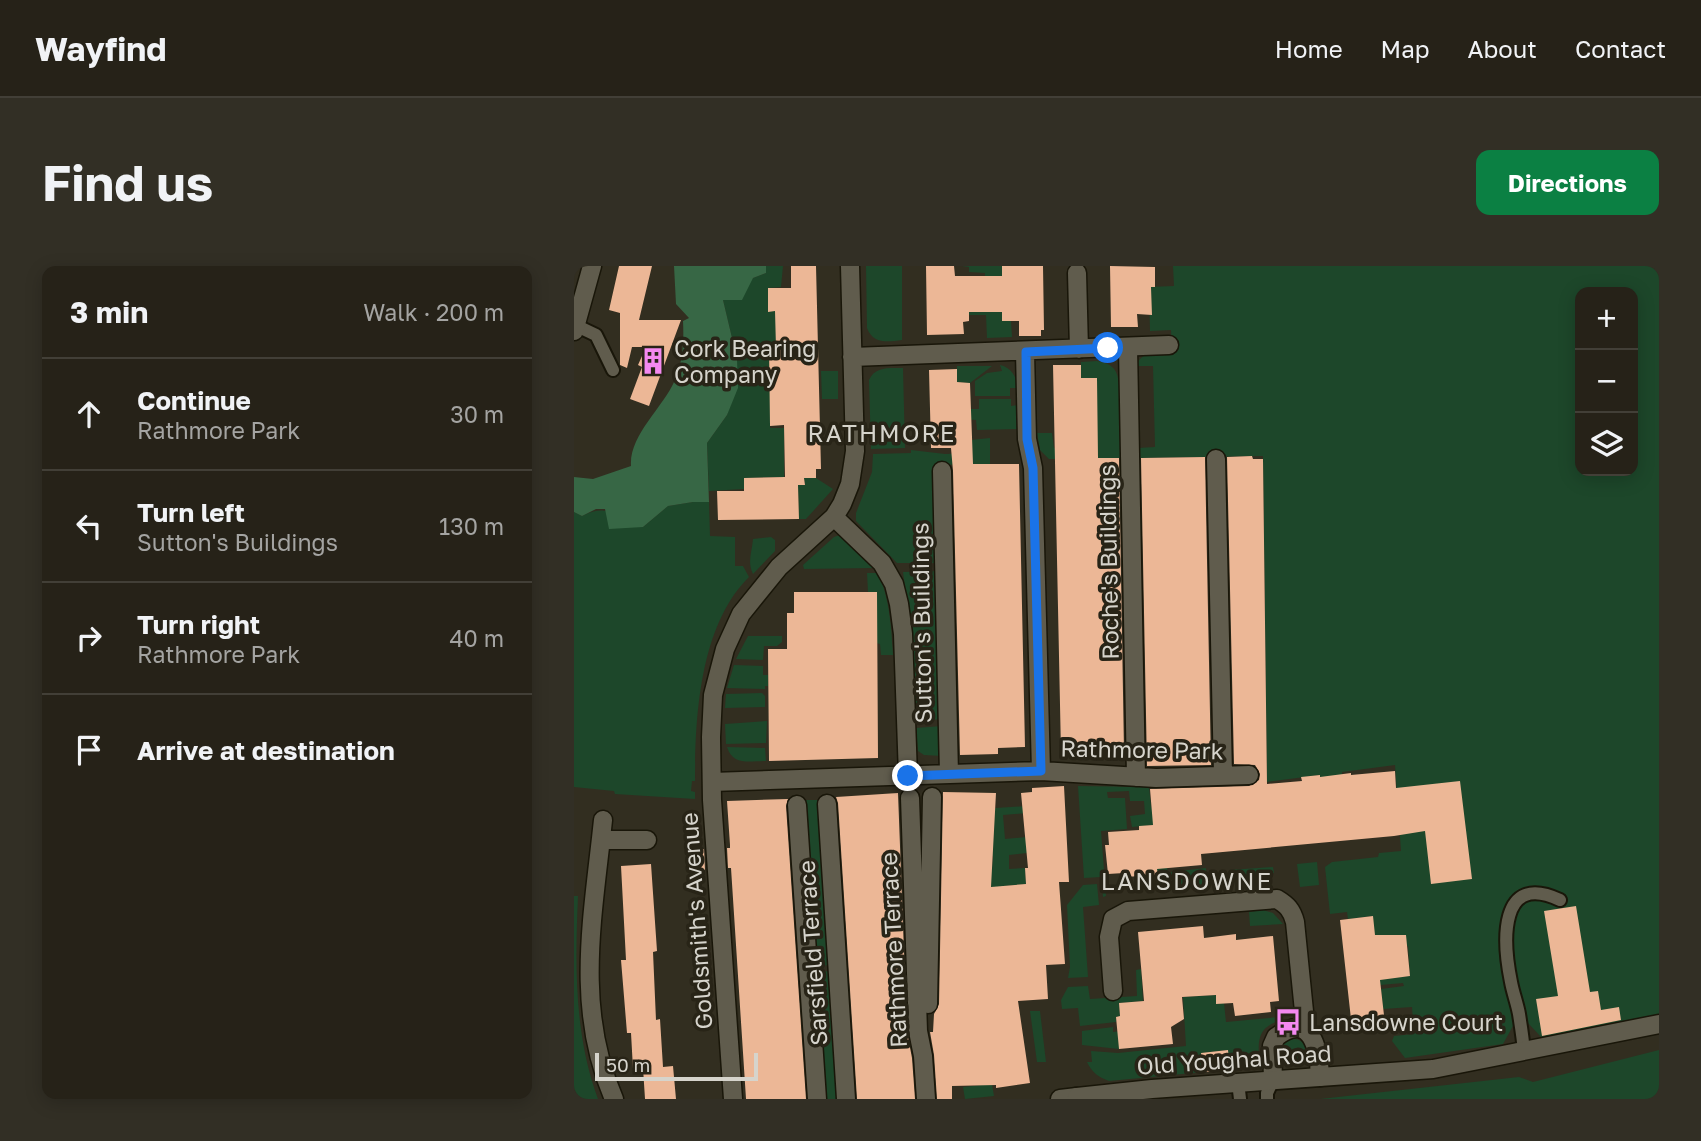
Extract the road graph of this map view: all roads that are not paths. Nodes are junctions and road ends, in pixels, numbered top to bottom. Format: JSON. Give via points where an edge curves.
{"nodes":[{"id":1,"x":592,"y":266,"type":"edge"},
{"id":2,"x":850,"y":266,"type":"edge"},
{"id":3,"x":1077,"y":273,"type":"dead end"},
{"id":4,"x":576,"y":329,"type":"edge"},
{"id":5,"x":1169,"y":345,"type":"dead end"},
{"id":6,"x":1128,"y":347,"type":"junction"},
{"id":7,"x":1079,"y":349,"type":"junction"},
{"id":8,"x":1026,"y":352,"type":"junction"},
{"id":9,"x":852,"y":357,"type":"junction"},
{"id":10,"x":613,"y":370,"type":"dead end"},
{"id":11,"x":1216,"y":460,"type":"dead end"},
{"id":12,"x":942,"y":471,"type":"dead end"},
{"id":13,"x":834,"y":517,"type":"junction"},
{"id":14,"x":1041,"y":771,"type":"junction"},
{"id":15,"x":949,"y":774,"type":"junction"},
{"id":16,"x":1223,"y":775,"type":"junction"},
{"id":17,"x":1249,"y":775,"type":"dead end"},
{"id":18,"x":908,"y":776,"type":"junction"},
{"id":19,"x":1136,"y":777,"type":"junction"},
{"id":20,"x":712,"y":782,"type":"junction"},
{"id":21,"x":932,"y":797,"type":"dead end"},
{"id":22,"x":910,"y":798,"type":"dead end"},
{"id":23,"x":827,"y":804,"type":"dead end"},
{"id":24,"x":797,"y":805,"type":"dead end"},
{"id":25,"x":603,"y":820,"type":"dead end"},
{"id":26,"x":647,"y":839,"type":"dead end"},
{"id":27,"x":601,"y":840,"type":"junction"},
{"id":28,"x":1560,"y":900,"type":"dead end"},
{"id":29,"x":1113,"y":991,"type":"dead end"},
{"id":30,"x":1659,"y":1024,"type":"edge"},
{"id":31,"x":1306,"y":1031,"type":"junction"},
{"id":32,"x":1524,"y":1052,"type":"junction"},
{"id":33,"x":923,"y":1056,"type":"junction"},
{"id":34,"x":1320,"y":1077,"type":"junction"},
{"id":35,"x":1273,"y":1080,"type":"junction"},
{"id":36,"x":1239,"y":1091,"type":"edge"},
{"id":37,"x":1072,"y":1098,"type":"edge"},
{"id":38,"x":614,"y":1099,"type":"edge"},
{"id":39,"x":733,"y":1099,"type":"edge"},
{"id":40,"x":817,"y":1099,"type":"edge"},
{"id":41,"x":846,"y":1099,"type":"edge"},
{"id":42,"x":926,"y":1099,"type":"edge"},
{"id":43,"x":1267,"y":1099,"type":"edge"}],
"edges":[{"from":1,"to":4,"type":"street"},
{"from":2,"to":9,"type":"street"},
{"from":3,"to":7,"type":"street"},
{"from":4,"to":10,"type":"lane","via":[[596,335]]},
{"from":5,"to":6,"type":"street"},
{"from":6,"to":7,"type":"street"},
{"from":6,"to":19,"type":"street","name":"Roche's Buildings"},
{"from":7,"to":8,"type":"street"},
{"from":8,"to":9,"type":"street"},
{"from":8,"to":14,"type":"street"},
{"from":9,"to":13,"type":"street","via":[[854,467]]},
{"from":11,"to":16,"type":"street"},
{"from":12,"to":15,"type":"street","name":"Sutton's Buildings"},
{"from":13,"to":18,"type":"street","via":[[882,564],[894,584],[903,634]]},
{"from":13,"to":20,"type":"street","via":[[779,567],[741,614],[725,649],[713,695]]},
{"from":14,"to":15,"type":"street","name":"Rathmore Park"},
{"from":14,"to":19,"type":"street","name":"Rathmore Park"},
{"from":15,"to":18,"type":"street","name":"Rathmore Park"},
{"from":16,"to":17,"type":"street","name":"Rathmore Park"},
{"from":16,"to":19,"type":"street","name":"Rathmore Park"},
{"from":18,"to":20,"type":"street","name":"Rathmore Park"},
{"from":20,"to":39,"type":"street","name":"Goldsmith's Avenue"},
{"from":21,"to":33,"type":"street"},
{"from":22,"to":33,"type":"street","name":"Rathmore Terrace","via":[[918,1031]]},
{"from":23,"to":41,"type":"street","name":"Sarsfield Terrace"},
{"from":24,"to":40,"type":"street","name":"Sarsfield Terrace"},
{"from":25,"to":27,"type":"street"},
{"from":26,"to":27,"type":"street"},
{"from":27,"to":38,"type":"street","via":[[588,995],[594,1043]]},
{"from":28,"to":32,"type":"lane","via":[[1525,894],[1516,899],[1509,914],[1510,981]]},
{"from":29,"to":31,"type":"street","via":[[1109,937],[1113,919],[1119,914],[1277,899],[1293,912]]},
{"from":30,"to":32,"type":"street","name":"Old Youghal Road"},
{"from":31,"to":34,"type":"street","via":[[1317,1046]]},
{"from":31,"to":35,"type":"street","via":[[1292,1029],[1276,1037]]},
{"from":32,"to":34,"type":"street","name":"Old Youghal Road","via":[[1433,1069]]},
{"from":33,"to":42,"type":"street","name":"Rathmore Terrace"},
{"from":34,"to":35,"type":"street","name":"Old Youghal Road"},
{"from":35,"to":36,"type":"street","name":"Old Youghal Road"},
{"from":35,"to":43,"type":"lane"},
{"from":36,"to":37,"type":"street","name":"Old Youghal Road"}]}
